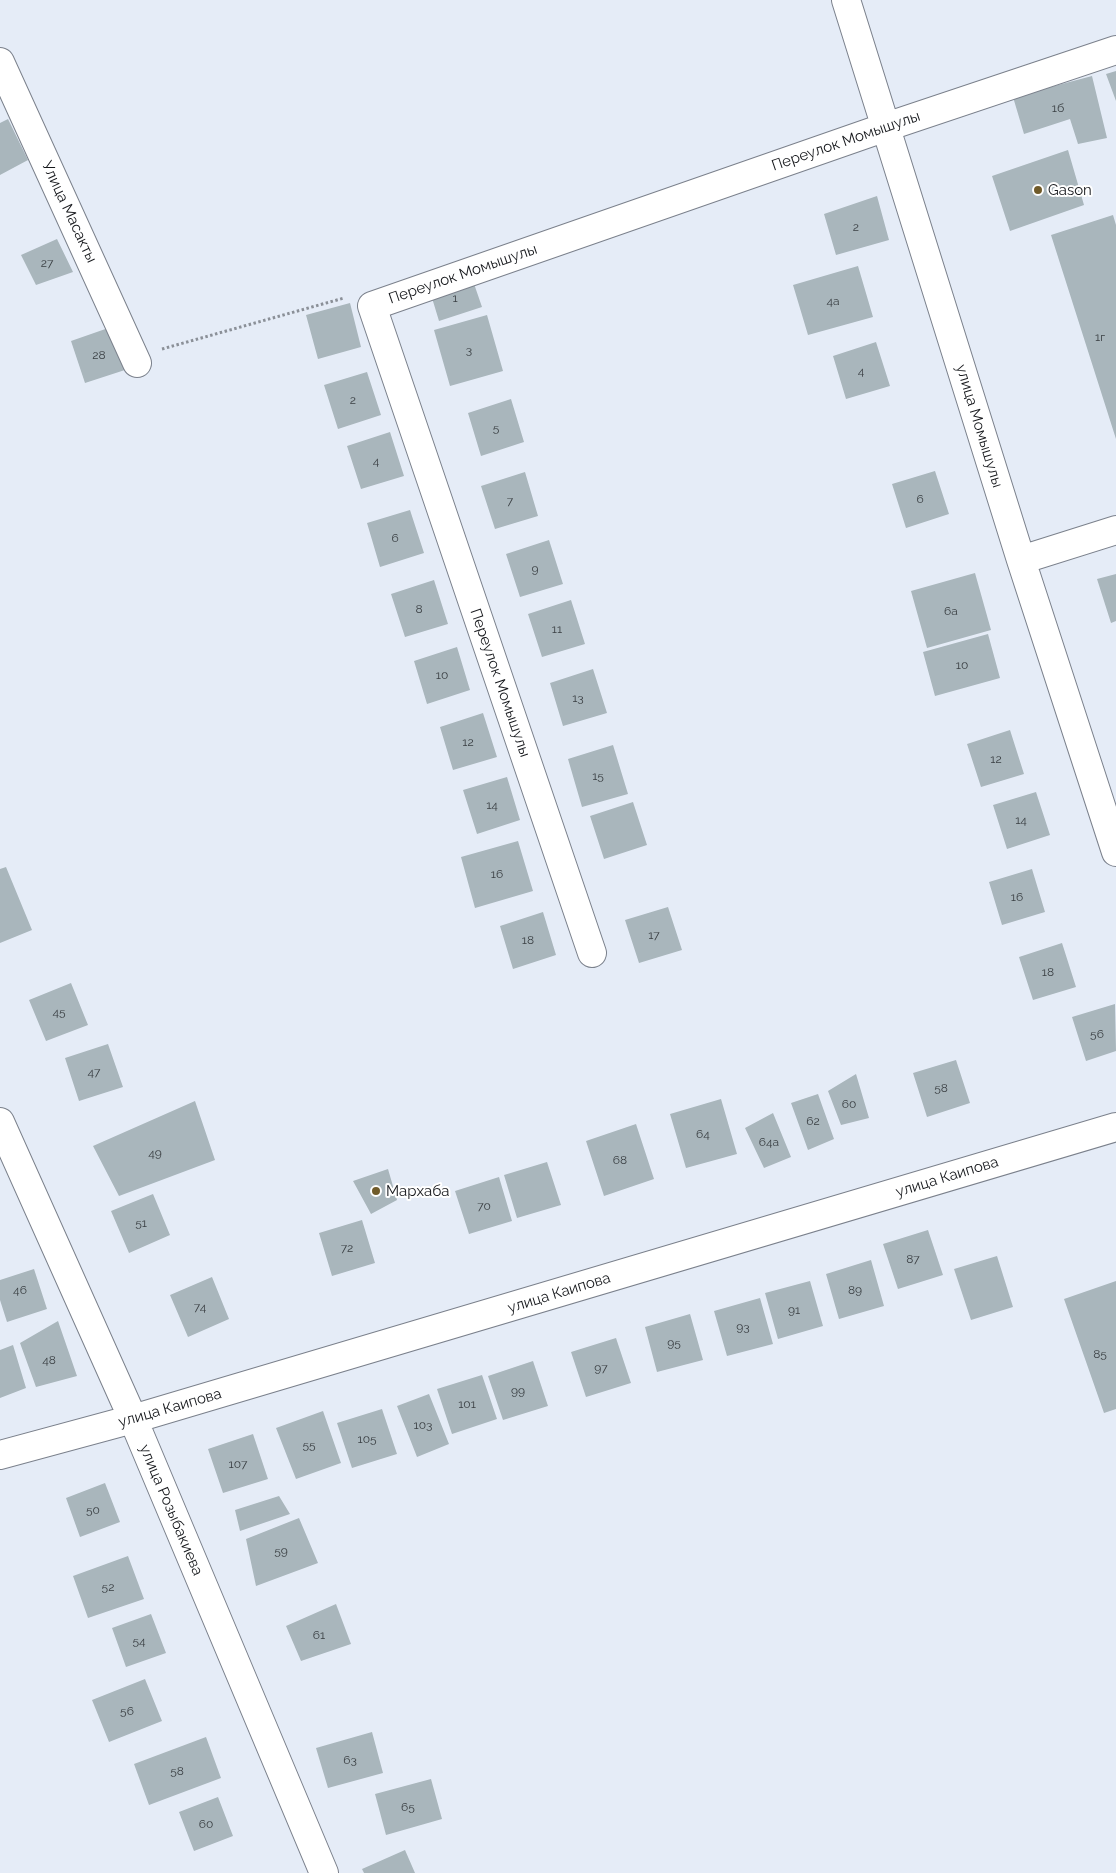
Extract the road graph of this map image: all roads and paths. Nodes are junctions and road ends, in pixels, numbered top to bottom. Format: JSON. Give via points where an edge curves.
{"nodes":[{"id":1,"x":846,"y":0,"type":"edge"},
{"id":2,"x":1116,"y":50,"type":"edge"},
{"id":3,"x":0,"y":62,"type":"edge"},
{"id":4,"x":886,"y":127,"type":"junction"},
{"id":5,"x":372,"y":306,"type":"junction"},
{"id":6,"x":137,"y":363,"type":"joint"},
{"id":7,"x":1116,"y":530,"type":"edge"},
{"id":8,"x":1021,"y":560,"type":"junction"},
{"id":9,"x":1116,"y":852,"type":"edge"},
{"id":10,"x":592,"y":952,"type":"dead end"},
{"id":11,"x":0,"y":1122,"type":"edge"},
{"id":12,"x":1116,"y":1127,"type":"edge"},
{"id":13,"x":133,"y":1419,"type":"junction"},
{"id":14,"x":0,"y":1455,"type":"edge"},
{"id":15,"x":324,"y":1873,"type":"edge"}],
"edges":[{"from":1,"to":4,"type":"street","name":"улица Момышулы"},
{"from":2,"to":4,"type":"street","name":"Переулок Момышулы"},
{"from":3,"to":6,"type":"street","name":"Улица Масакты"},
{"from":4,"to":5,"type":"street","name":"Переулок Момышулы"},
{"from":4,"to":8,"type":"street","name":"улица Момышулы"},
{"from":5,"to":6,"type":"path","via":[[359,294],[156,351]]},
{"from":5,"to":10,"type":"street","name":"Переулок Момышулы"},
{"from":7,"to":8,"type":"street"},
{"from":8,"to":9,"type":"street","name":"улица Момышулы"},
{"from":11,"to":13,"type":"street","name":"улица Розыбакиева"},
{"from":12,"to":13,"type":"street","name":"улица Каипова"},
{"from":13,"to":14,"type":"street","name":"улица Каипова"},
{"from":13,"to":15,"type":"street","name":"улица Розыбакиева"}]}
